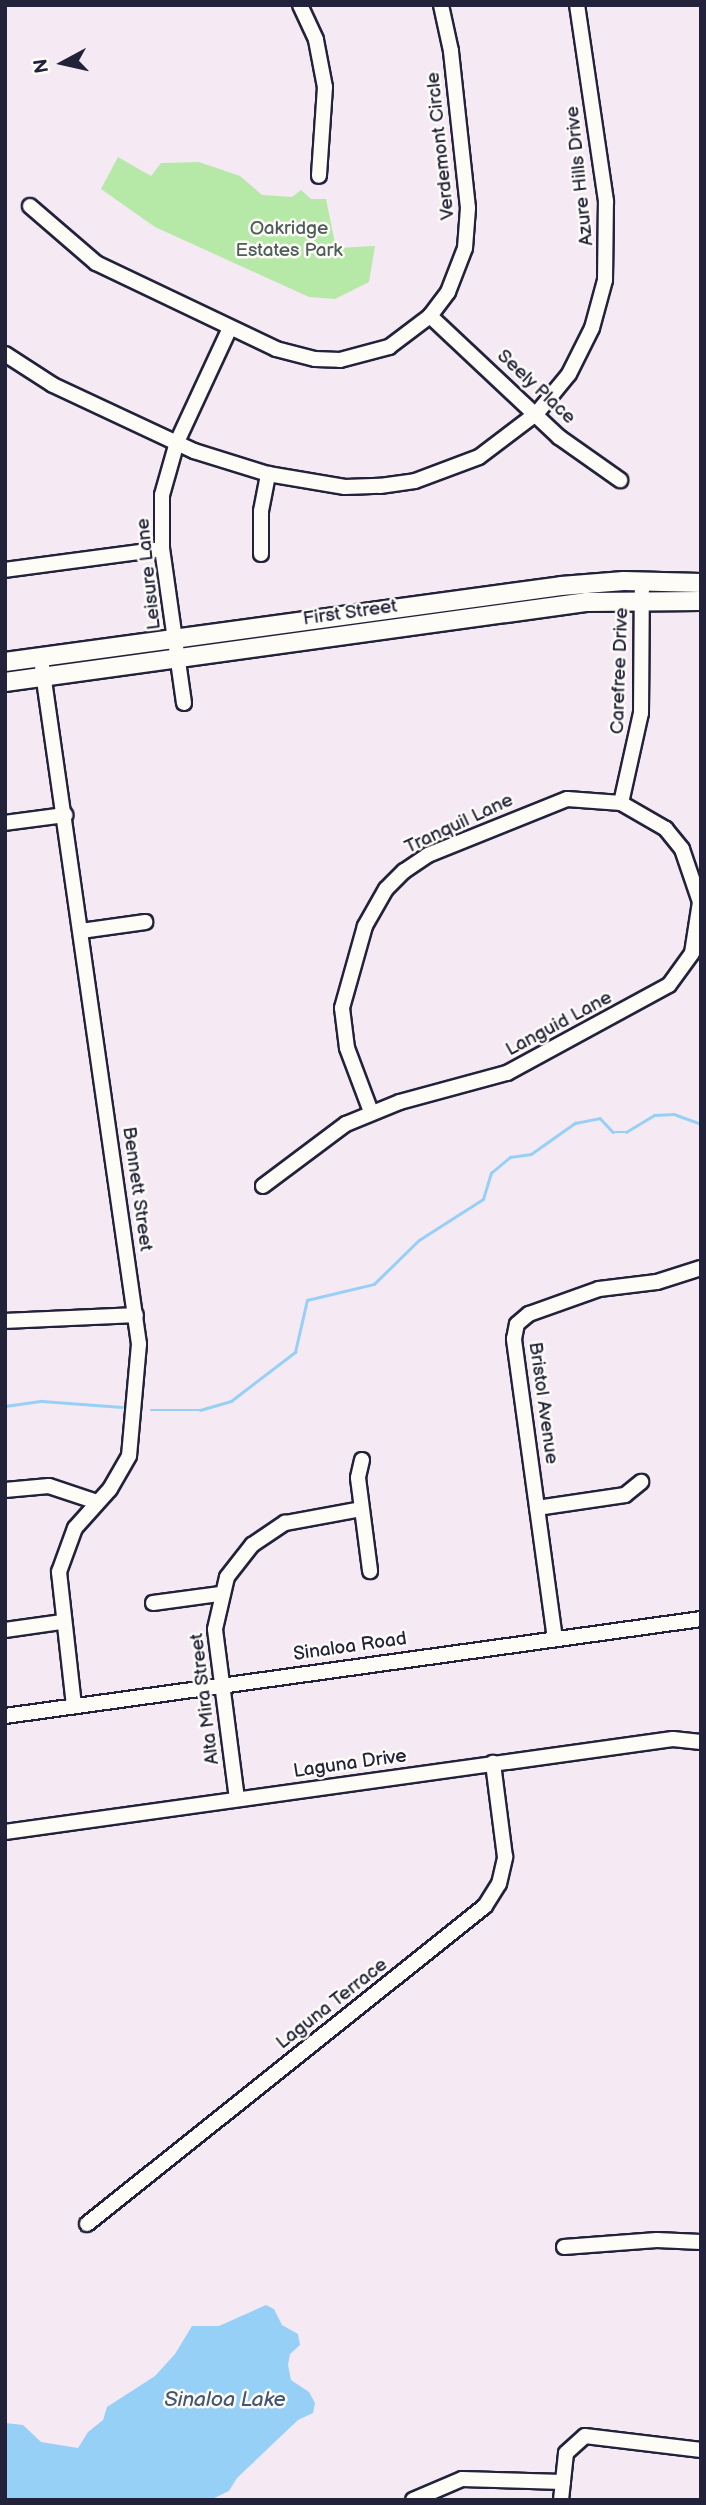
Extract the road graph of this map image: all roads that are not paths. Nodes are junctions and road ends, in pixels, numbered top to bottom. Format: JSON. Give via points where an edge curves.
{"nodes":[{"id":1,"x":300,"y":5,"type":"edge"},
{"id":2,"x":441,"y":5,"type":"edge"},
{"id":3,"x":577,"y":5,"type":"edge"},
{"id":4,"x":319,"y":176,"type":"dead end"},
{"id":5,"x":30,"y":206,"type":"dead end"},
{"id":6,"x":430,"y":316,"type":"junction"},
{"id":7,"x":230,"y":328,"type":"junction"},
{"id":8,"x":5,"y":354,"type":"edge"},
{"id":9,"x":537,"y":413,"type":"junction"},
{"id":10,"x":177,"y":442,"type":"junction"},
{"id":11,"x":268,"y":474,"type":"junction"},
{"id":12,"x":620,"y":480,"type":"dead end"},
{"id":13,"x":162,"y":549,"type":"junction"},
{"id":14,"x":261,"y":554,"type":"dead end"},
{"id":15,"x":5,"y":570,"type":"edge"},
{"id":16,"x":701,"y":583,"type":"edge"},
{"id":17,"x":642,"y":590,"type":"junction"},
{"id":18,"x":701,"y":601,"type":"edge"},
{"id":19,"x":175,"y":639,"type":"junction"},
{"id":20,"x":41,"y":658,"type":"junction"},
{"id":21,"x":178,"y":659,"type":"junction"},
{"id":22,"x":5,"y":662,"type":"edge"},
{"id":23,"x":44,"y":677,"type":"junction"},
{"id":24,"x":5,"y":682,"type":"edge"},
{"id":25,"x":184,"y":703,"type":"dead end"},
{"id":26,"x":621,"y":803,"type":"junction"},
{"id":27,"x":65,"y":815,"type":"junction"},
{"id":28,"x":5,"y":823,"type":"edge"},
{"id":29,"x":145,"y":922,"type":"dead end"},
{"id":30,"x":81,"y":932,"type":"junction"},
{"id":31,"x":371,"y":1112,"type":"junction"},
{"id":32,"x":263,"y":1186,"type":"dead end"},
{"id":33,"x":701,"y":1268,"type":"edge"},
{"id":34,"x":135,"y":1315,"type":"junction"},
{"id":35,"x":5,"y":1321,"type":"edge"},
{"id":36,"x":362,"y":1460,"type":"dead end"},
{"id":37,"x":641,"y":1482,"type":"dead end"},
{"id":38,"x":5,"y":1490,"type":"edge"},
{"id":39,"x":97,"y":1502,"type":"junction"},
{"id":40,"x":537,"y":1508,"type":"junction"},
{"id":41,"x":361,"y":1509,"type":"junction"},
{"id":42,"x":370,"y":1571,"type":"dead end"},
{"id":43,"x":220,"y":1594,"type":"junction"},
{"id":44,"x":153,"y":1603,"type":"dead end"},
{"id":45,"x":701,"y":1619,"type":"edge"},
{"id":46,"x":62,"y":1622,"type":"junction"},
{"id":47,"x":5,"y":1630,"type":"edge"},
{"id":48,"x":555,"y":1639,"type":"junction"},
{"id":49,"x":221,"y":1684,"type":"junction"},
{"id":50,"x":74,"y":1706,"type":"junction"},
{"id":51,"x":5,"y":1716,"type":"edge"},
{"id":52,"x":701,"y":1742,"type":"edge"},
{"id":53,"x":494,"y":1763,"type":"junction"},
{"id":54,"x":237,"y":1799,"type":"junction"},
{"id":55,"x":5,"y":1832,"type":"edge"},
{"id":56,"x":87,"y":2224,"type":"dead end"},
{"id":57,"x":701,"y":2242,"type":"edge"},
{"id":58,"x":564,"y":2247,"type":"dead end"},
{"id":59,"x":701,"y":2450,"type":"edge"},
{"id":60,"x":563,"y":2482,"type":"junction"},
{"id":61,"x":413,"y":2500,"type":"edge"},
{"id":62,"x":561,"y":2500,"type":"edge"}],
"edges":[{"from":1,"to":4,"type":"street","via":[[316,40],[325,87]]},
{"from":2,"to":6,"type":"street","name":"Verdemont Circle","via":[[468,225],[458,272]]},
{"from":3,"to":9,"type":"street","name":"Azure Hills Drive","via":[[606,201],[608,256],[599,307],[581,352]]},
{"from":5,"to":7,"type":"street","via":[[96,263]]},
{"from":6,"to":7,"type":"street","via":[[389,347],[340,360],[293,355]]},
{"from":6,"to":9,"type":"street","name":"Seely Place"},
{"from":7,"to":10,"type":"street","name":"Leisure Lane"},
{"from":8,"to":10,"type":"street","name":"Azure Hills Drive","via":[[54,384]]},
{"from":9,"to":11,"type":"street","name":"Azure Hills Drive","via":[[479,457],[415,481],[345,487]]},
{"from":9,"to":12,"type":"street","name":"Seely Place","via":[[579,453]]},
{"from":10,"to":11,"type":"street","name":"Azure Hills Drive","via":[[217,460]]},
{"from":10,"to":13,"type":"street","name":"Leisure Lane","via":[[162,495]]},
{"from":11,"to":14,"type":"street","via":[[261,511]]},
{"from":13,"to":15,"type":"street"},
{"from":13,"to":19,"type":"street","name":"Leisure Lane"},
{"from":16,"to":17,"type":"main road","name":"First Street"},
{"from":17,"to":18,"type":"main road","name":"First Street"},
{"from":17,"to":19,"type":"main road","name":"First Street","via":[[561,586]]},
{"from":17,"to":21,"type":"main road","name":"First Street"},
{"from":17,"to":26,"type":"street","name":"Carefree Drive","via":[[641,713]]},
{"from":19,"to":20,"type":"main road","name":"First Street"},
{"from":19,"to":21,"type":"street","name":"Leisure Lane"},
{"from":20,"to":22,"type":"main road","name":"First Street"},
{"from":20,"to":23,"type":"street","name":"Bennett Street"},
{"from":21,"to":23,"type":"main road","name":"First Street"},
{"from":21,"to":25,"type":"street","name":"Leisure Lane"},
{"from":23,"to":24,"type":"main road","name":"First Street"},
{"from":23,"to":27,"type":"street","name":"Bennett Street"},
{"from":26,"to":31,"type":"street","name":"Tranquil Lane","via":[[583,797],[547,804],[428,855],[386,889],[365,926],[342,1007],[346,1048]]},
{"from":26,"to":31,"type":"street","name":"Languid Lane","via":[[666,829],[695,875],[699,929],[680,974],[653,996],[507,1073]]},
{"from":27,"to":28,"type":"street"},
{"from":27,"to":30,"type":"street","name":"Bennett Street"},
{"from":29,"to":30,"type":"street"},
{"from":30,"to":34,"type":"street","name":"Bennett Street"},
{"from":31,"to":32,"type":"street","name":"Languid Lane","via":[[326,1136]]},
{"from":33,"to":40,"type":"street","name":"Bristol Avenue","via":[[657,1282],[599,1289],[529,1314],[517,1324],[514,1339]]},
{"from":34,"to":35,"type":"street"},
{"from":34,"to":39,"type":"street","name":"Bennett Street","via":[[140,1368],[134,1438],[121,1473]]},
{"from":36,"to":41,"type":"street","via":[[358,1478]]},
{"from":37,"to":40,"type":"street","via":[[625,1495]]},
{"from":38,"to":39,"type":"street","via":[[49,1486]]},
{"from":39,"to":46,"type":"street","name":"Bennett Street","via":[[75,1528],[62,1556],[58,1587]]},
{"from":40,"to":48,"type":"street","name":"Bristol Avenue"},
{"from":41,"to":42,"type":"street"},
{"from":41,"to":43,"type":"street","name":"Alta Mira Street","via":[[300,1518],[269,1532],[239,1558]]},
{"from":43,"to":44,"type":"street"},
{"from":43,"to":49,"type":"street","name":"Alta Mira Street","via":[[215,1629]]},
{"from":45,"to":48,"type":"street","name":"Sinaloa Road"},
{"from":46,"to":47,"type":"street"},
{"from":46,"to":50,"type":"street","name":"Bennett Street"},
{"from":48,"to":49,"type":"street","name":"Sinaloa Road"},
{"from":49,"to":50,"type":"street","name":"Sinaloa Road"},
{"from":49,"to":54,"type":"street","name":"Alta Mira Street"},
{"from":50,"to":51,"type":"street","name":"Sinaloa Road"},
{"from":52,"to":53,"type":"street","name":"Laguna Drive","via":[[673,1740]]},
{"from":53,"to":54,"type":"street","name":"Laguna Drive"},
{"from":53,"to":56,"type":"street","name":"Laguna Terrace","via":[[505,1857],[499,1884],[485,1906]]},
{"from":54,"to":55,"type":"street","name":"Laguna Drive"},
{"from":57,"to":58,"type":"street","via":[[657,2240]]},
{"from":59,"to":60,"type":"street","via":[[585,2436],[566,2453]]},
{"from":60,"to":61,"type":"street","via":[[462,2479]]},
{"from":60,"to":62,"type":"street"}]}
